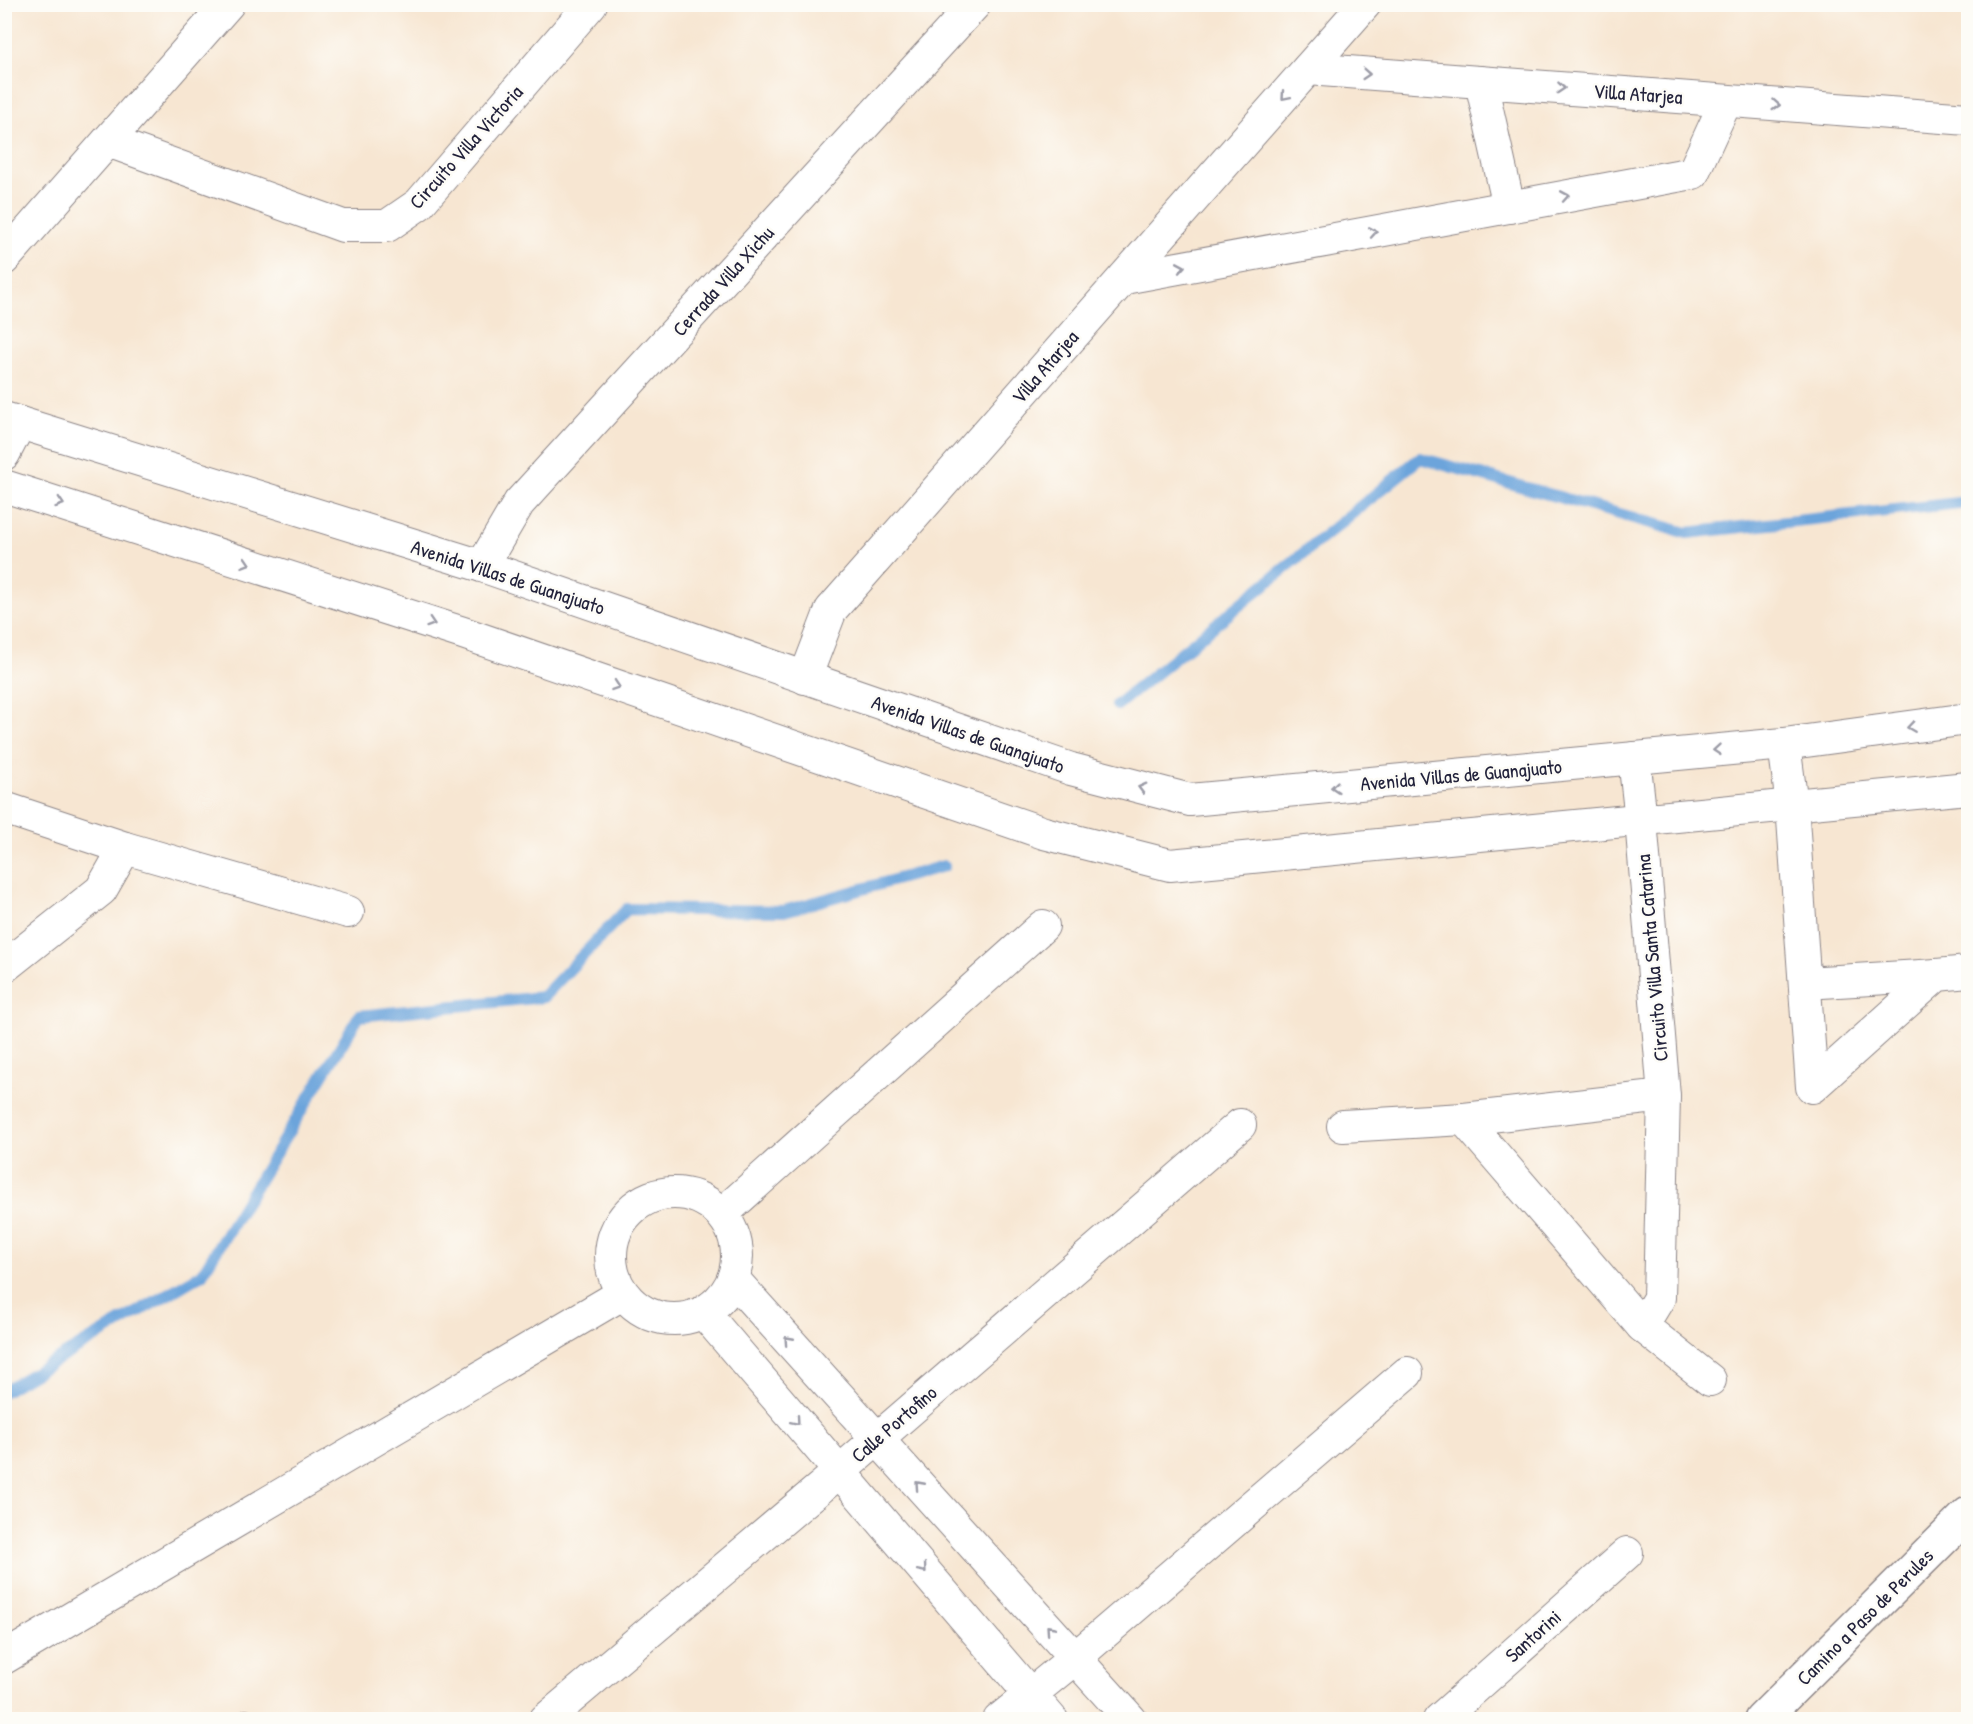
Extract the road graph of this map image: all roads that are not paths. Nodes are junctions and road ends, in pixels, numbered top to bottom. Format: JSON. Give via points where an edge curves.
{"nodes":[{"id":1,"x":228,"y":4,"type":"edge"},
{"id":2,"x":591,"y":4,"type":"edge"},
{"id":3,"x":975,"y":4,"type":"edge"},
{"id":4,"x":1365,"y":4,"type":"edge"},
{"id":5,"x":1308,"y":69,"type":"junction"},
{"id":6,"x":1481,"y":82,"type":"junction"},
{"id":7,"x":1726,"y":101,"type":"junction"},
{"id":8,"x":1968,"y":119,"type":"edge"},
{"id":9,"x":108,"y":141,"type":"junction"},
{"id":10,"x":1509,"y":207,"type":"junction"},
{"id":11,"x":4,"y":259,"type":"edge"},
{"id":12,"x":1124,"y":278,"type":"junction"},
{"id":13,"x":12,"y":420,"type":"edge"},
{"id":14,"x":4,"y":454,"type":"edge"},
{"id":15,"x":4,"y":486,"type":"edge"},
{"id":16,"x":482,"y":566,"type":"junction"},
{"id":17,"x":805,"y":678,"type":"junction"},
{"id":18,"x":1968,"y":719,"type":"edge"},
{"id":19,"x":1784,"y":744,"type":"junction"},
{"id":20,"x":1634,"y":758,"type":"junction"},
{"id":21,"x":1968,"y":788,"type":"edge"},
{"id":22,"x":1792,"y":805,"type":"junction"},
{"id":23,"x":4,"y":808,"type":"edge"},
{"id":24,"x":1641,"y":820,"type":"junction"},
{"id":25,"x":125,"y":848,"type":"junction"},
{"id":26,"x":348,"y":912,"type":"dead end"},
{"id":27,"x":1043,"y":926,"type":"dead end"},
{"id":28,"x":4,"y":967,"type":"edge"},
{"id":29,"x":1968,"y":972,"type":"edge"},
{"id":30,"x":1936,"y":975,"type":"junction"},
{"id":31,"x":1805,"y":983,"type":"junction"},
{"id":32,"x":1664,"y":1096,"type":"junction"},
{"id":33,"x":1464,"y":1119,"type":"junction"},
{"id":34,"x":1240,"y":1125,"type":"dead end"},
{"id":35,"x":1343,"y":1126,"type":"dead end"},
{"id":36,"x":722,"y":1214,"type":"junction"},
{"id":37,"x":734,"y":1280,"type":"junction"},
{"id":38,"x":622,"y":1294,"type":"junction"},
{"id":39,"x":704,"y":1313,"type":"junction"},
{"id":40,"x":1642,"y":1326,"type":"junction"},
{"id":41,"x":1407,"y":1373,"type":"dead end"},
{"id":42,"x":1710,"y":1380,"type":"dead end"},
{"id":43,"x":877,"y":1438,"type":"junction"},
{"id":44,"x":839,"y":1472,"type":"junction"},
{"id":45,"x":1968,"y":1514,"type":"edge"},
{"id":46,"x":1627,"y":1553,"type":"dead end"},
{"id":47,"x":4,"y":1658,"type":"edge"},
{"id":48,"x":1075,"y":1658,"type":"junction"},
{"id":49,"x":1030,"y":1694,"type":"junction"},
{"id":50,"x":545,"y":1719,"type":"edge"},
{"id":51,"x":999,"y":1719,"type":"edge"},
{"id":52,"x":1052,"y":1719,"type":"edge"},
{"id":53,"x":1131,"y":1719,"type":"edge"},
{"id":54,"x":1439,"y":1719,"type":"edge"},
{"id":55,"x":1761,"y":1719,"type":"edge"}],
"edges":[{"from":1,"to":9,"type":"street"},
{"from":2,"to":9,"type":"street","name":"Circuito Villa Victoria","via":[[419,204],[387,226],[343,226]]},
{"from":3,"to":16,"type":"street","name":"Cerrada Villa Xichu","via":[[519,502]]},
{"from":4,"to":5,"type":"street","name":"Villa Atarjea"},
{"from":5,"to":6,"type":"street","name":"Villa Atarjea","one_way":true},
{"from":5,"to":12,"type":"street","name":"Villa Atarjea","one_way":true},
{"from":6,"to":7,"type":"street","name":"Villa Atarjea","one_way":true},
{"from":6,"to":10,"type":"street"},
{"from":7,"to":8,"type":"street","name":"Villa Atarjea","one_way":true},
{"from":10,"to":7,"type":"street","one_way":true,"via":[[1693,173]]},
{"from":9,"to":11,"type":"street"},
{"from":12,"to":10,"type":"street","one_way":true},
{"from":12,"to":17,"type":"street","name":"Villa Atarjea","via":[[831,610]]},
{"from":13,"to":14,"type":"street"},
{"from":13,"to":16,"type":"street","name":"Avenida Villas de Guanajuato"},
{"from":15,"to":24,"type":"street","one_way":true,"via":[[463,633],[1044,833],[1170,865]]},
{"from":16,"to":17,"type":"street","name":"Avenida Villas de Guanajuato"},
{"from":20,"to":17,"type":"street","name":"Avenida Villas de Guanajuato","one_way":true,"via":[[1190,800],[1071,769]]},
{"from":18,"to":19,"type":"street","name":"Avenida Villas de Guanajuato","one_way":true},
{"from":19,"to":20,"type":"street","name":"Avenida Villas de Guanajuato","one_way":true},
{"from":19,"to":22,"type":"street"},
{"from":20,"to":24,"type":"street","name":"Circuito Villa Santa Catarina"},
{"from":21,"to":22,"type":"street"},
{"from":22,"to":24,"type":"street"},
{"from":22,"to":31,"type":"street"},
{"from":23,"to":25,"type":"street"},
{"from":24,"to":32,"type":"street","name":"Circuito Villa Santa Catarina"},
{"from":25,"to":26,"type":"street"},
{"from":25,"to":28,"type":"street","via":[[101,890]]},
{"from":27,"to":36,"type":"street"},
{"from":29,"to":30,"type":"street"},
{"from":30,"to":31,"type":"street"},
{"from":30,"to":31,"type":"street","via":[[1812,1088]]},
{"from":32,"to":33,"type":"street"},
{"from":32,"to":40,"type":"street","name":"Circuito Villa Santa Catarina","via":[[1659,1298]]},
{"from":33,"to":35,"type":"street"},
{"from":33,"to":40,"type":"street"},
{"from":34,"to":43,"type":"street","name":"Calle Portofino"},
{"from":36,"to":37,"type":"street","via":[[738,1245]]},
{"from":36,"to":38,"type":"street","via":[[700,1198],[673,1192],[646,1199],[624,1216],[612,1241],[611,1268]]},
{"from":37,"to":39,"type":"street","via":[[722,1299]]},
{"from":43,"to":37,"type":"street","one_way":true},
{"from":38,"to":39,"type":"street","via":[[645,1313],[665,1318],[675,1320]]},
{"from":38,"to":47,"type":"street"},
{"from":39,"to":44,"type":"street","one_way":true},
{"from":40,"to":42,"type":"street"},
{"from":41,"to":48,"type":"street"},
{"from":43,"to":44,"type":"street","name":"Calle Portofino"},
{"from":48,"to":43,"type":"street","one_way":true},
{"from":44,"to":49,"type":"street","one_way":true},
{"from":44,"to":50,"type":"street","name":"Calle Portofino"},
{"from":45,"to":55,"type":"street","name":"Camino a Paso de Perules"},
{"from":46,"to":54,"type":"street","name":"Santorini"},
{"from":48,"to":49,"type":"street"},
{"from":48,"to":53,"type":"street"},
{"from":49,"to":51,"type":"street"},
{"from":49,"to":52,"type":"street"}]}
